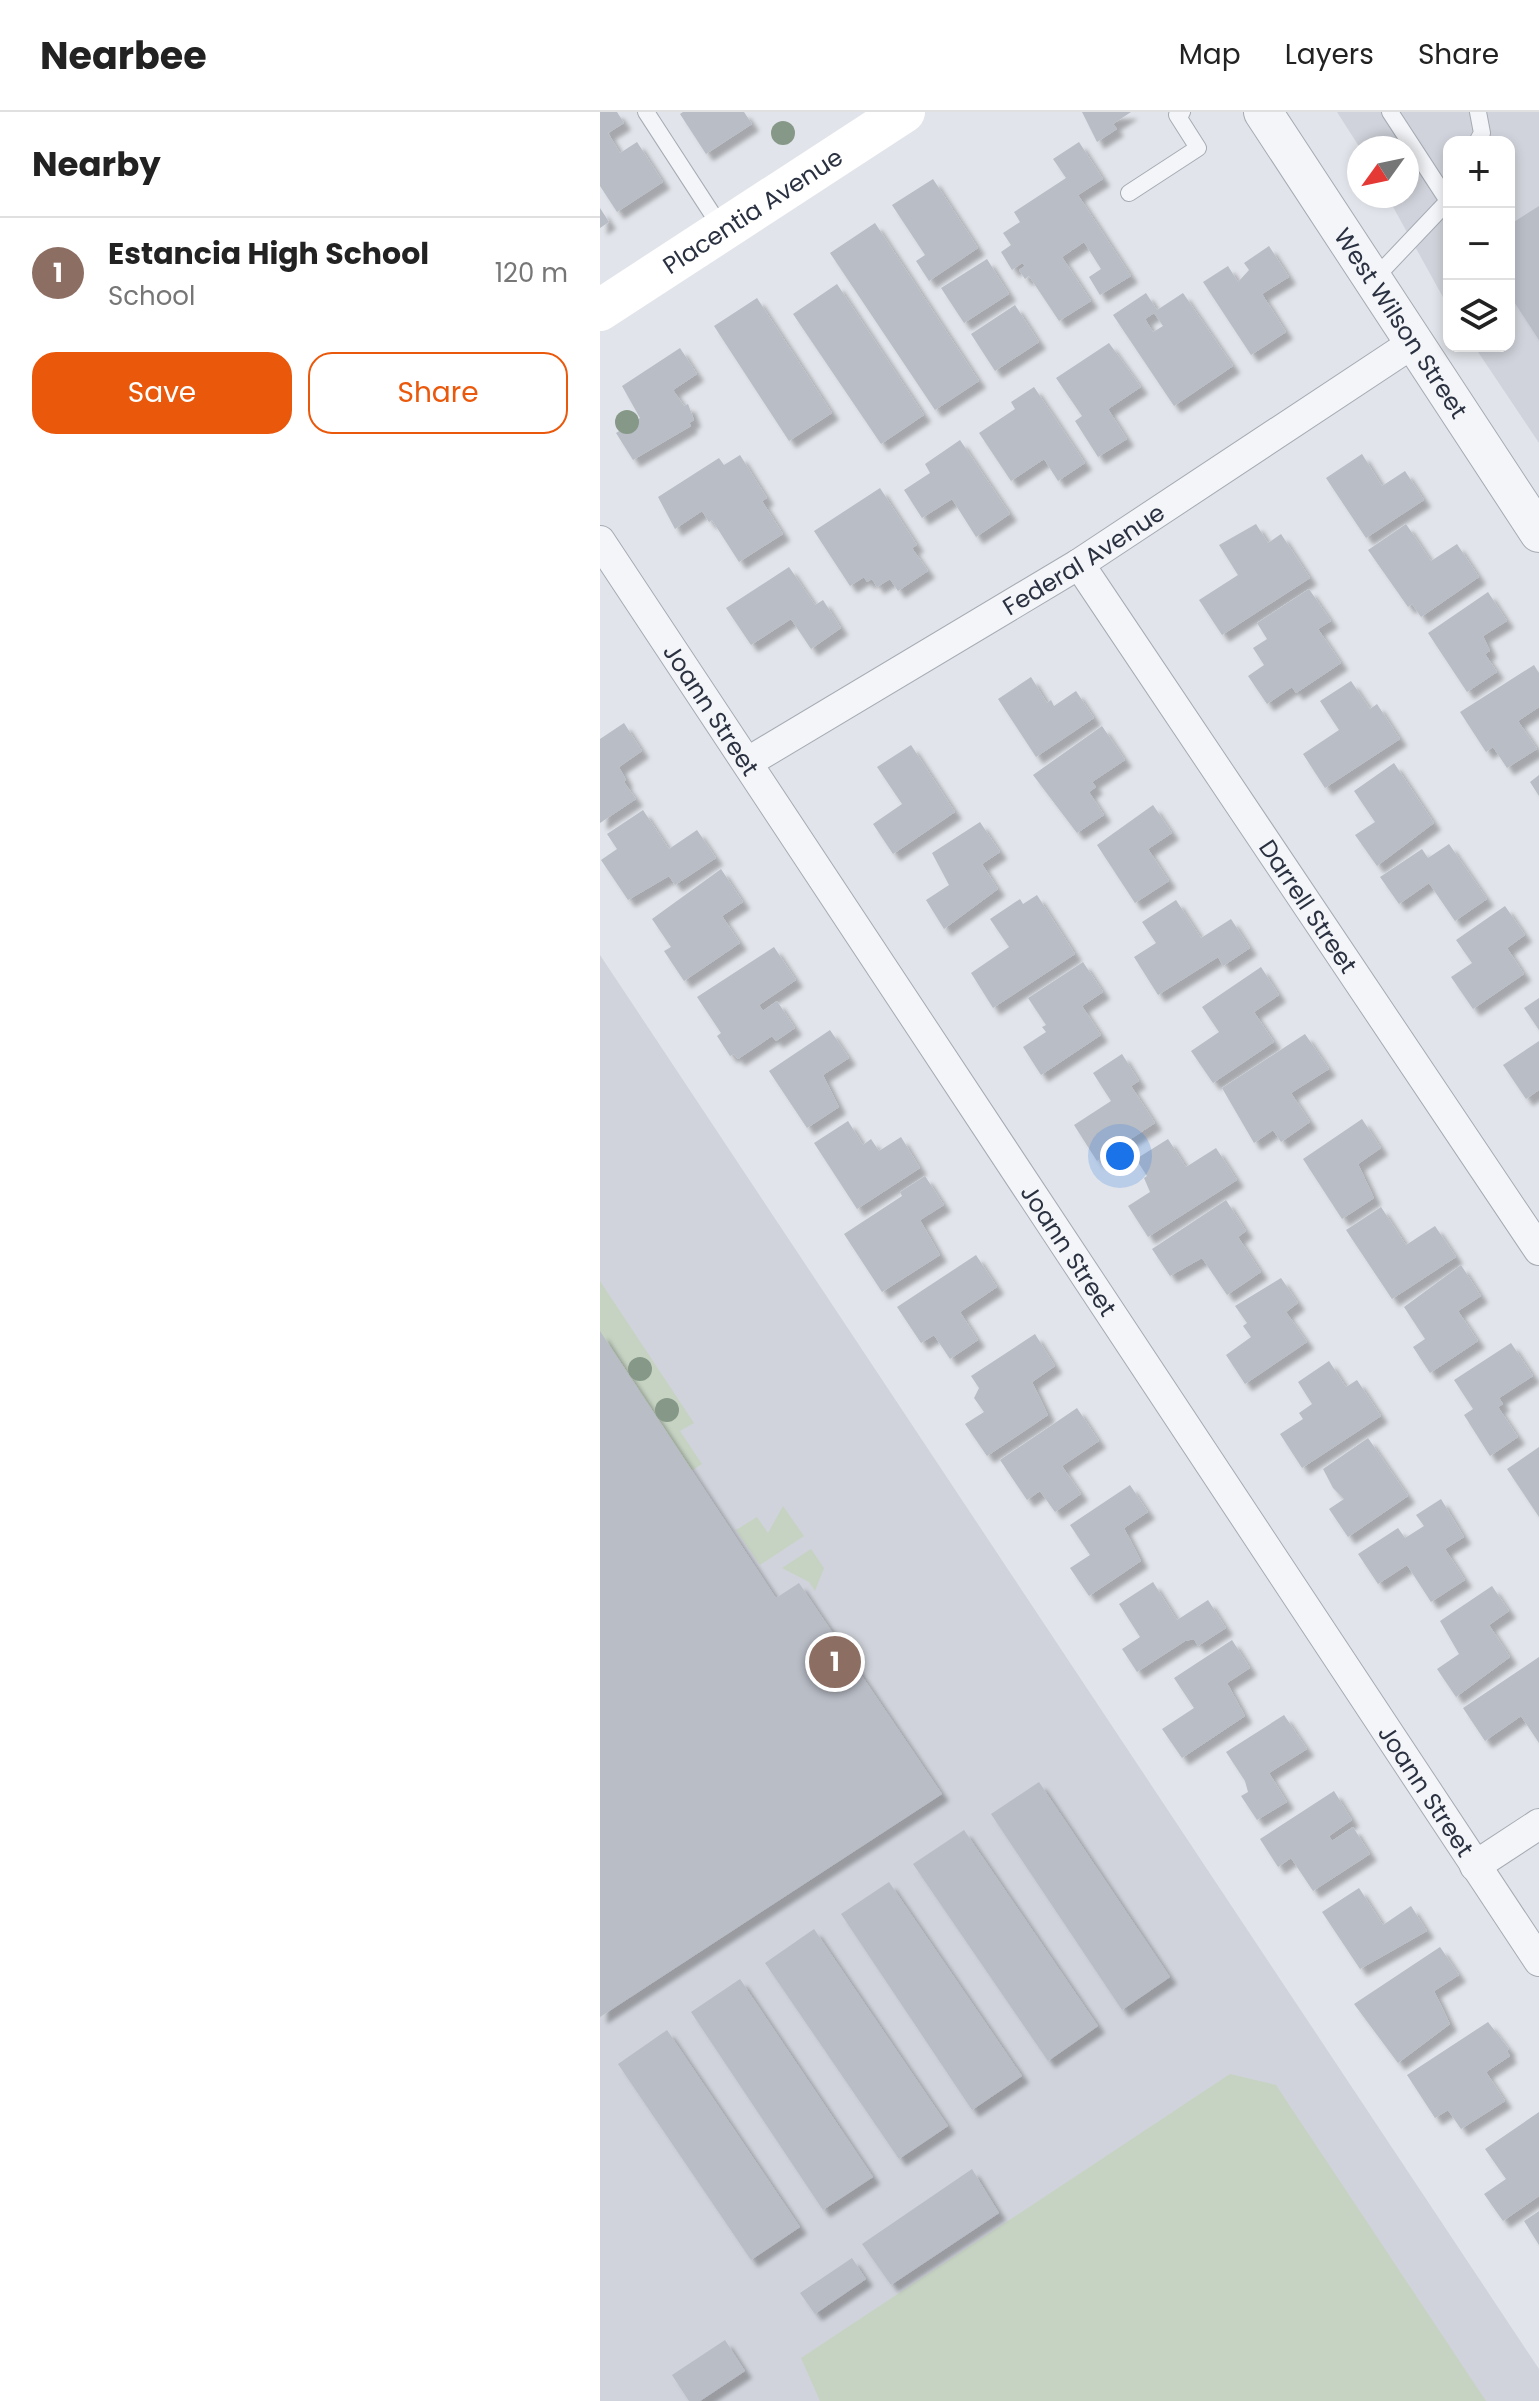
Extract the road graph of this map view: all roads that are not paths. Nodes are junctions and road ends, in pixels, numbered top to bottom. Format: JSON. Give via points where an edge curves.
{"nodes":[{"id":1,"x":646,"y":112,"type":"edge"},
{"id":2,"x":904,"y":112,"type":"edge"},
{"id":3,"x":1182,"y":112,"type":"edge"},
{"id":4,"x":1263,"y":112,"type":"edge"},
{"id":5,"x":1390,"y":112,"type":"edge"},
{"id":6,"x":1478,"y":112,"type":"edge"},
{"id":7,"x":1480,"y":136,"type":"edge"},
{"id":8,"x":1443,"y":192,"type":"edge"},
{"id":9,"x":1129,"y":193,"type":"dead end"},
{"id":10,"x":1443,"y":204,"type":"edge"},
{"id":11,"x":722,"y":229,"type":"junction"},
{"id":12,"x":1374,"y":279,"type":"junction"},
{"id":13,"x":600,"y":310,"type":"edge"},
{"id":14,"x":1413,"y":343,"type":"junction"},
{"id":15,"x":1539,"y":533,"type":"edge"},
{"id":16,"x":600,"y":541,"type":"edge"},
{"id":17,"x":1079,"y":564,"type":"junction"},
{"id":18,"x":748,"y":762,"type":"junction"},
{"id":19,"x":1539,"y":1250,"type":"edge"},
{"id":20,"x":1539,"y":1824,"type":"edge"},
{"id":21,"x":1475,"y":1866,"type":"junction"},
{"id":22,"x":1539,"y":1961,"type":"edge"}],
"edges":[{"from":1,"to":11,"type":"lane"},
{"from":2,"to":11,"type":"main road","name":"Placentia Avenue"},
{"from":3,"to":9,"type":"lane","via":[[1177,115],[1198,148]]},
{"from":4,"to":12,"type":"street","name":"West Wilson Street"},
{"from":5,"to":8,"type":"lane"},
{"from":6,"to":7,"type":"lane"},
{"from":10,"to":12,"type":"lane"},
{"from":11,"to":13,"type":"main road","name":"Placentia Avenue"},
{"from":12,"to":14,"type":"street","name":"West Wilson Street"},
{"from":14,"to":15,"type":"street","name":"West Wilson Street"},
{"from":14,"to":17,"type":"street","name":"Federal Avenue"},
{"from":16,"to":18,"type":"street","name":"Joann Street"},
{"from":17,"to":18,"type":"street","name":"Federal Avenue"},
{"from":17,"to":19,"type":"street","name":"Darrell Street"},
{"from":18,"to":21,"type":"street","name":"Joann Street"},
{"from":20,"to":21,"type":"street"},
{"from":21,"to":22,"type":"street","name":"Joann Street"}]}
